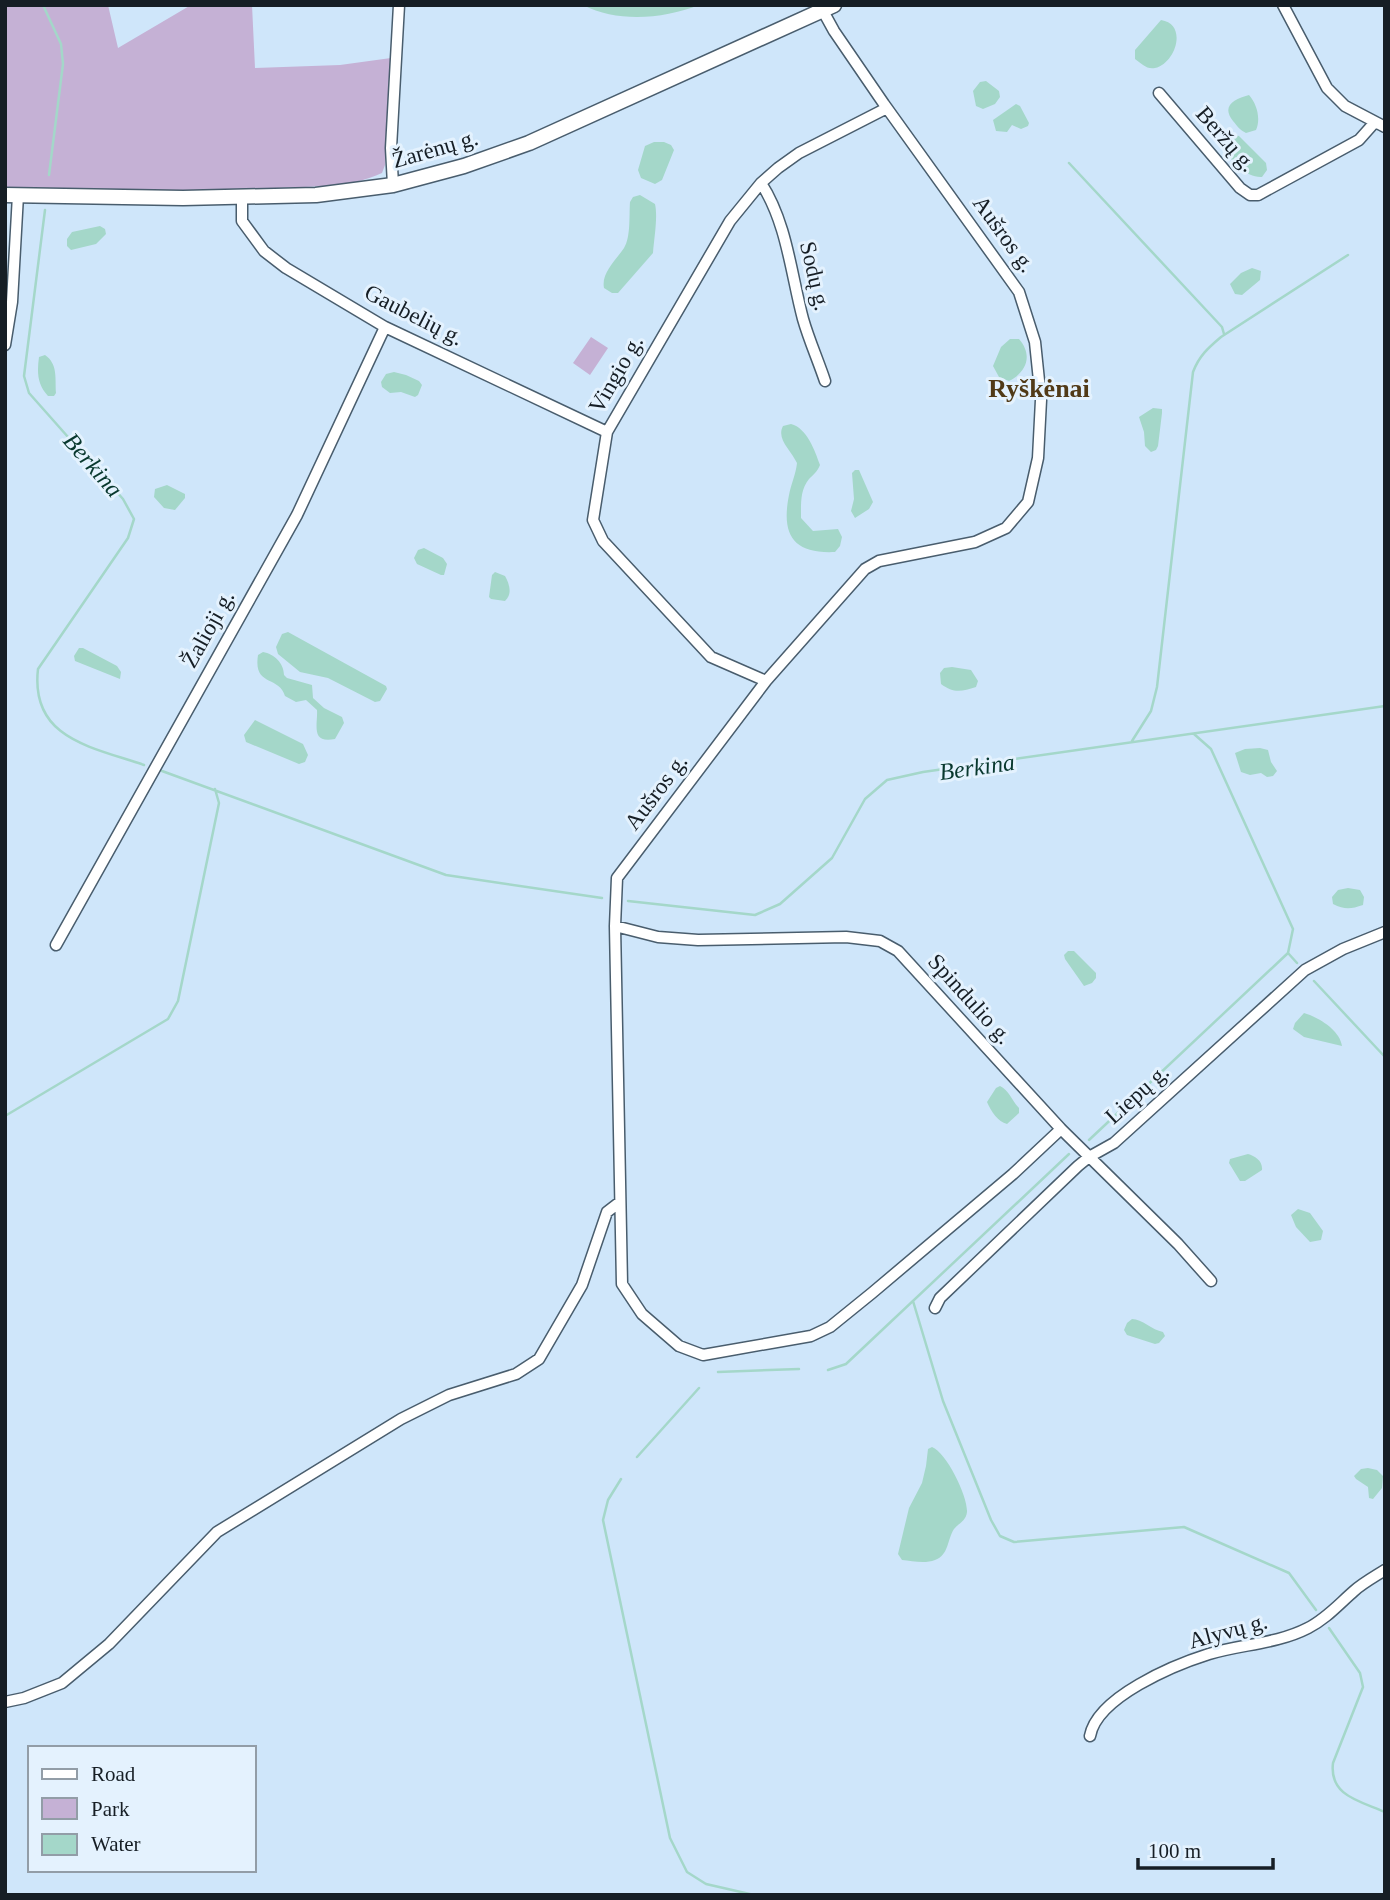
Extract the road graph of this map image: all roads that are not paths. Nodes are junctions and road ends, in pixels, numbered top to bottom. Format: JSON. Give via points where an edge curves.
{"nodes":[{"id":1,"x":399,"y":5,"type":"edge"},
{"id":2,"x":1283,"y":5,"type":"edge"},
{"id":3,"x":821,"y":9,"type":"edge"},
{"id":4,"x":1159,"y":93,"type":"dead end"},
{"id":5,"x":887,"y":108,"type":"junction"},
{"id":6,"x":1380,"y":125,"type":"edge"},
{"id":7,"x":761,"y":183,"type":"junction"},
{"id":8,"x":393,"y":185,"type":"junction"},
{"id":9,"x":11,"y":195,"type":"edge"},
{"id":10,"x":242,"y":196,"type":"junction"},
{"id":11,"x":385,"y":327,"type":"junction"},
{"id":12,"x":5,"y":345,"type":"edge"},
{"id":13,"x":825,"y":381,"type":"dead end"},
{"id":14,"x":607,"y":432,"type":"junction"},
{"id":15,"x":766,"y":681,"type":"junction"},
{"id":16,"x":615,"y":926,"type":"junction"},
{"id":17,"x":1385,"y":932,"type":"edge"},
{"id":18,"x":56,"y":945,"type":"dead end"},
{"id":19,"x":1061,"y":1129,"type":"junction"},
{"id":20,"x":1089,"y":1157,"type":"junction"},
{"id":21,"x":620,"y":1202,"type":"junction"},
{"id":22,"x":1211,"y":1281,"type":"dead end"},
{"id":23,"x":934,"y":1308,"type":"dead end"},
{"id":24,"x":1385,"y":1570,"type":"edge"},
{"id":25,"x":5,"y":1702,"type":"edge"},
{"id":26,"x":1090,"y":1736,"type":"dead end"}],
"edges":[{"from":1,"to":8,"type":"street"},
{"from":2,"to":6,"type":"street","via":[[1327,88],[1345,106]]},
{"from":3,"to":5,"type":"street","name":"Aušros g."},
{"from":3,"to":8,"type":"main road","name":"Žarėnų g.","via":[[529,143]]},
{"from":4,"to":6,"type":"street","name":"Beržų g.","via":[[1251,195],[1359,141]]},
{"from":5,"to":7,"type":"street","name":"Vingio g.","via":[[799,153]]},
{"from":5,"to":15,"type":"street","name":"Aušros g.","via":[[1019,292],[1035,342],[1041,400],[1035,469],[1028,502],[1006,528],[975,542],[879,561],[865,569]]},
{"from":7,"to":13,"type":"street","name":"Sodų g.","via":[[787,244],[803,321]]},
{"from":7,"to":14,"type":"street","name":"Vingio g.","via":[[730,221]]},
{"from":8,"to":10,"type":"main road","name":"Žarėnų g.","via":[[316,195]]},
{"from":9,"to":10,"type":"main road","name":"Žarėnų g."},
{"from":9,"to":12,"type":"street","via":[[12,302]]},
{"from":10,"to":11,"type":"street","name":"Gaubelių g.","via":[[242,221],[264,251]]},
{"from":11,"to":14,"type":"street","name":"Gaubelių g."},
{"from":11,"to":18,"type":"street","name":"Žalioji g.","via":[[297,515]]},
{"from":14,"to":15,"type":"street","name":"Vingio g.","via":[[593,520],[603,541],[710,657]]},
{"from":15,"to":16,"type":"street","name":"Aušros g.","via":[[617,878]]},
{"from":16,"to":19,"type":"street","name":"Spindulio g.","via":[[659,937],[698,940],[846,937],[880,941],[898,951]]},
{"from":16,"to":21,"type":"street","name":"Aušros g."},
{"from":17,"to":20,"type":"street","name":"Liepų g.","via":[[1343,948],[1305,970],[1114,1143]]},
{"from":19,"to":20,"type":"street","name":"Spindulio g."},
{"from":19,"to":21,"type":"street","name":"Aušros g.","via":[[830,1327],[811,1336],[769,1344],[703,1354],[679,1346],[642,1314],[622,1284]]},
{"from":20,"to":22,"type":"street","name":"Spindulio g."},
{"from":20,"to":23,"type":"street","name":"Liepų g."},
{"from":21,"to":25,"type":"street","via":[[607,1212],[582,1284],[540,1359],[516,1374],[449,1395],[401,1419],[217,1532],[109,1644],[62,1683]]},
{"from":24,"to":26,"type":"street","name":"Alyvų g.","via":[[1311,1626],[1274,1641],[1209,1654],[1136,1687],[1106,1707]]}]}
